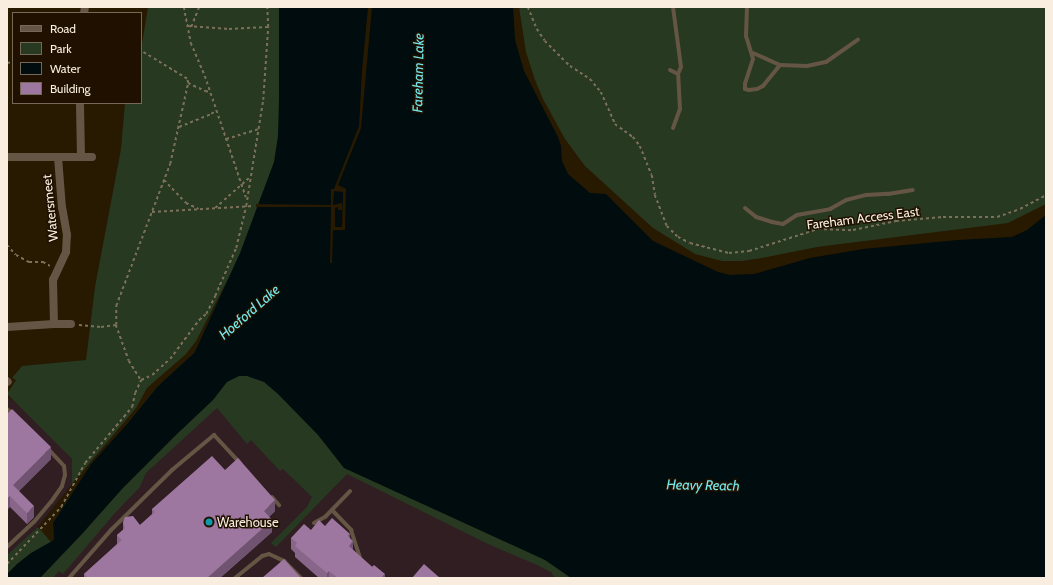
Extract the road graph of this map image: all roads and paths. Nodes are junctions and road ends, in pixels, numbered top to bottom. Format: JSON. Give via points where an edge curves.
{"nodes":[{"id":1,"x":184,"y":7,"type":"edge"},
{"id":2,"x":199,"y":7,"type":"edge"},
{"id":3,"x":267,"y":7,"type":"edge"},
{"id":4,"x":528,"y":7,"type":"edge"},
{"id":5,"x":673,"y":7,"type":"edge"},
{"id":6,"x":747,"y":7,"type":"edge"},
{"id":7,"x":188,"y":26,"type":"junction"},
{"id":8,"x":191,"y":27,"type":"junction"},
{"id":9,"x":268,"y":27,"type":"junction"},
{"id":10,"x":858,"y":40,"type":"dead end"},
{"id":11,"x":142,"y":52,"type":"edge"},
{"id":12,"x":753,"y":54,"type":"junction"},
{"id":13,"x":780,"y":65,"type":"junction"},
{"id":14,"x":670,"y":70,"type":"dead end"},
{"id":15,"x":678,"y":74,"type":"junction"},
{"id":16,"x":188,"y":83,"type":"junction"},
{"id":17,"x":211,"y":92,"type":"junction"},
{"id":18,"x":80,"y":104,"type":"edge"},
{"id":19,"x":215,"y":110,"type":"junction"},
{"id":20,"x":179,"y":127,"type":"junction"},
{"id":21,"x":673,"y":128,"type":"dead end"},
{"id":22,"x":259,"y":129,"type":"junction"},
{"id":23,"x":226,"y":139,"type":"junction"},
{"id":24,"x":7,"y":157,"type":"edge"},
{"id":25,"x":58,"y":157,"type":"junction"},
{"id":26,"x":81,"y":157,"type":"junction"},
{"id":27,"x":92,"y":157,"type":"dead end"},
{"id":28,"x":250,"y":177,"type":"junction"},
{"id":29,"x":164,"y":180,"type":"junction"},
{"id":30,"x":242,"y":185,"type":"junction"},
{"id":31,"x":913,"y":190,"type":"dead end"},
{"id":32,"x":1046,"y":195,"type":"edge"},
{"id":33,"x":247,"y":199,"type":"junction"},
{"id":34,"x":246,"y":206,"type":"junction"},
{"id":35,"x":254,"y":206,"type":"dead end"},
{"id":36,"x":214,"y":208,"type":"junction"},
{"id":37,"x":745,"y":208,"type":"dead end"},
{"id":38,"x":201,"y":209,"type":"junction"},
{"id":39,"x":152,"y":212,"type":"junction"},
{"id":40,"x":7,"y":246,"type":"edge"},
{"id":41,"x":57,"y":269,"type":"junction"},
{"id":42,"x":54,"y":324,"type":"junction"},
{"id":43,"x":71,"y":324,"type":"joint"},
{"id":44,"x":116,"y":325,"type":"junction"},
{"id":45,"x":7,"y":327,"type":"edge"},
{"id":46,"x":141,"y":380,"type":"junction"},
{"id":47,"x":7,"y":408,"type":"edge"},
{"id":48,"x":17,"y":419,"type":"edge"},
{"id":49,"x":43,"y":444,"type":"edge"},
{"id":50,"x":246,"y":469,"type":"edge"},
{"id":51,"x":350,"y":492,"type":"dead end"},
{"id":52,"x":270,"y":495,"type":"edge"},
{"id":53,"x":279,"y":505,"type":"dead end"},
{"id":54,"x":332,"y":510,"type":"junction"},
{"id":55,"x":314,"y":523,"type":"dead end"},
{"id":56,"x":7,"y":548,"type":"edge"},
{"id":57,"x":362,"y":560,"type":"edge"},
{"id":58,"x":7,"y":564,"type":"edge"},
{"id":59,"x":69,"y":578,"type":"edge"},
{"id":60,"x":235,"y":578,"type":"edge"},
{"id":61,"x":301,"y":578,"type":"edge"}],
"edges":[{"from":1,"to":7,"type":"path"},
{"from":2,"to":8,"type":"path"},
{"from":3,"to":9,"type":"path"},
{"from":4,"to":32,"type":"path","name":"Fareham Access East","via":[[545,41],[602,92],[615,124],[633,137],[640,146],[652,175],[655,195],[667,226],[678,237],[690,243],[729,253],[749,251],[818,230],[853,230],[896,221],[943,217],[996,217],[1020,209]]},
{"from":5,"to":15,"type":"lane","via":[[681,67]]},
{"from":6,"to":12,"type":"lane","via":[[746,36]]},
{"from":7,"to":8,"type":"path"},
{"from":7,"to":17,"type":"path"},
{"from":8,"to":9,"type":"path"},
{"from":9,"to":22,"type":"path"},
{"from":10,"to":13,"type":"lane","via":[[826,62],[807,66]]},
{"from":11,"to":16,"type":"path","via":[[187,79]]},
{"from":12,"to":13,"type":"lane"},
{"from":12,"to":13,"type":"lane","via":[[745,84],[745,88],[749,90],[763,86]]},
{"from":14,"to":15,"type":"lane"},
{"from":15,"to":21,"type":"lane","via":[[680,109]]},
{"from":16,"to":17,"type":"path"},
{"from":16,"to":20,"type":"path"},
{"from":17,"to":19,"type":"path"},
{"from":18,"to":26,"type":"street"},
{"from":19,"to":20,"type":"path","via":[[212,114]]},
{"from":19,"to":23,"type":"path"},
{"from":20,"to":29,"type":"path"},
{"from":22,"to":23,"type":"path"},
{"from":22,"to":28,"type":"path"},
{"from":23,"to":30,"type":"path"},
{"from":24,"to":25,"type":"street"},
{"from":25,"to":26,"type":"street","name":"Watersmeet"},
{"from":25,"to":41,"type":"street","name":"Watersmeet","via":[[61,202],[67,235],[66,252]]},
{"from":26,"to":27,"type":"street","name":"Watersmeet"},
{"from":28,"to":30,"type":"path"},
{"from":28,"to":33,"type":"path"},
{"from":29,"to":38,"type":"path","via":[[186,204]]},
{"from":29,"to":39,"type":"path"},
{"from":30,"to":33,"type":"path"},
{"from":30,"to":36,"type":"path"},
{"from":31,"to":37,"type":"lane","via":[[846,200],[830,209],[797,215],[783,224],[756,217]]},
{"from":33,"to":34,"type":"path"},
{"from":34,"to":35,"type":"path"},
{"from":34,"to":36,"type":"path"},
{"from":34,"to":46,"type":"path","via":[[236,248],[206,314],[170,359],[152,375]]},
{"from":36,"to":38,"type":"path"},
{"from":38,"to":39,"type":"path"},
{"from":39,"to":44,"type":"path","via":[[116,306]]},
{"from":40,"to":41,"type":"path","via":[[29,262],[43,262]]},
{"from":41,"to":42,"type":"street","name":"Watersmeet","via":[[52,295]]},
{"from":42,"to":43,"type":"street"},
{"from":42,"to":45,"type":"street"},
{"from":43,"to":44,"type":"path","via":[[101,327]]},
{"from":44,"to":46,"type":"path","via":[[129,361]]},
{"from":46,"to":58,"type":"path","via":[[132,407],[85,463],[61,508]]},
{"from":47,"to":48,"type":"lane"},
{"from":49,"to":56,"type":"lane","via":[[64,466],[64,479],[51,502],[28,529]]},
{"from":50,"to":59,"type":"lane","via":[[214,435],[172,470],[117,524]]},
{"from":51,"to":54,"type":"lane"},
{"from":52,"to":53,"type":"lane"},
{"from":54,"to":55,"type":"lane"},
{"from":54,"to":57,"type":"lane","via":[[351,530],[357,553]]},
{"from":60,"to":61,"type":"lane","via":[[262,556],[269,554],[284,561]]}]}
